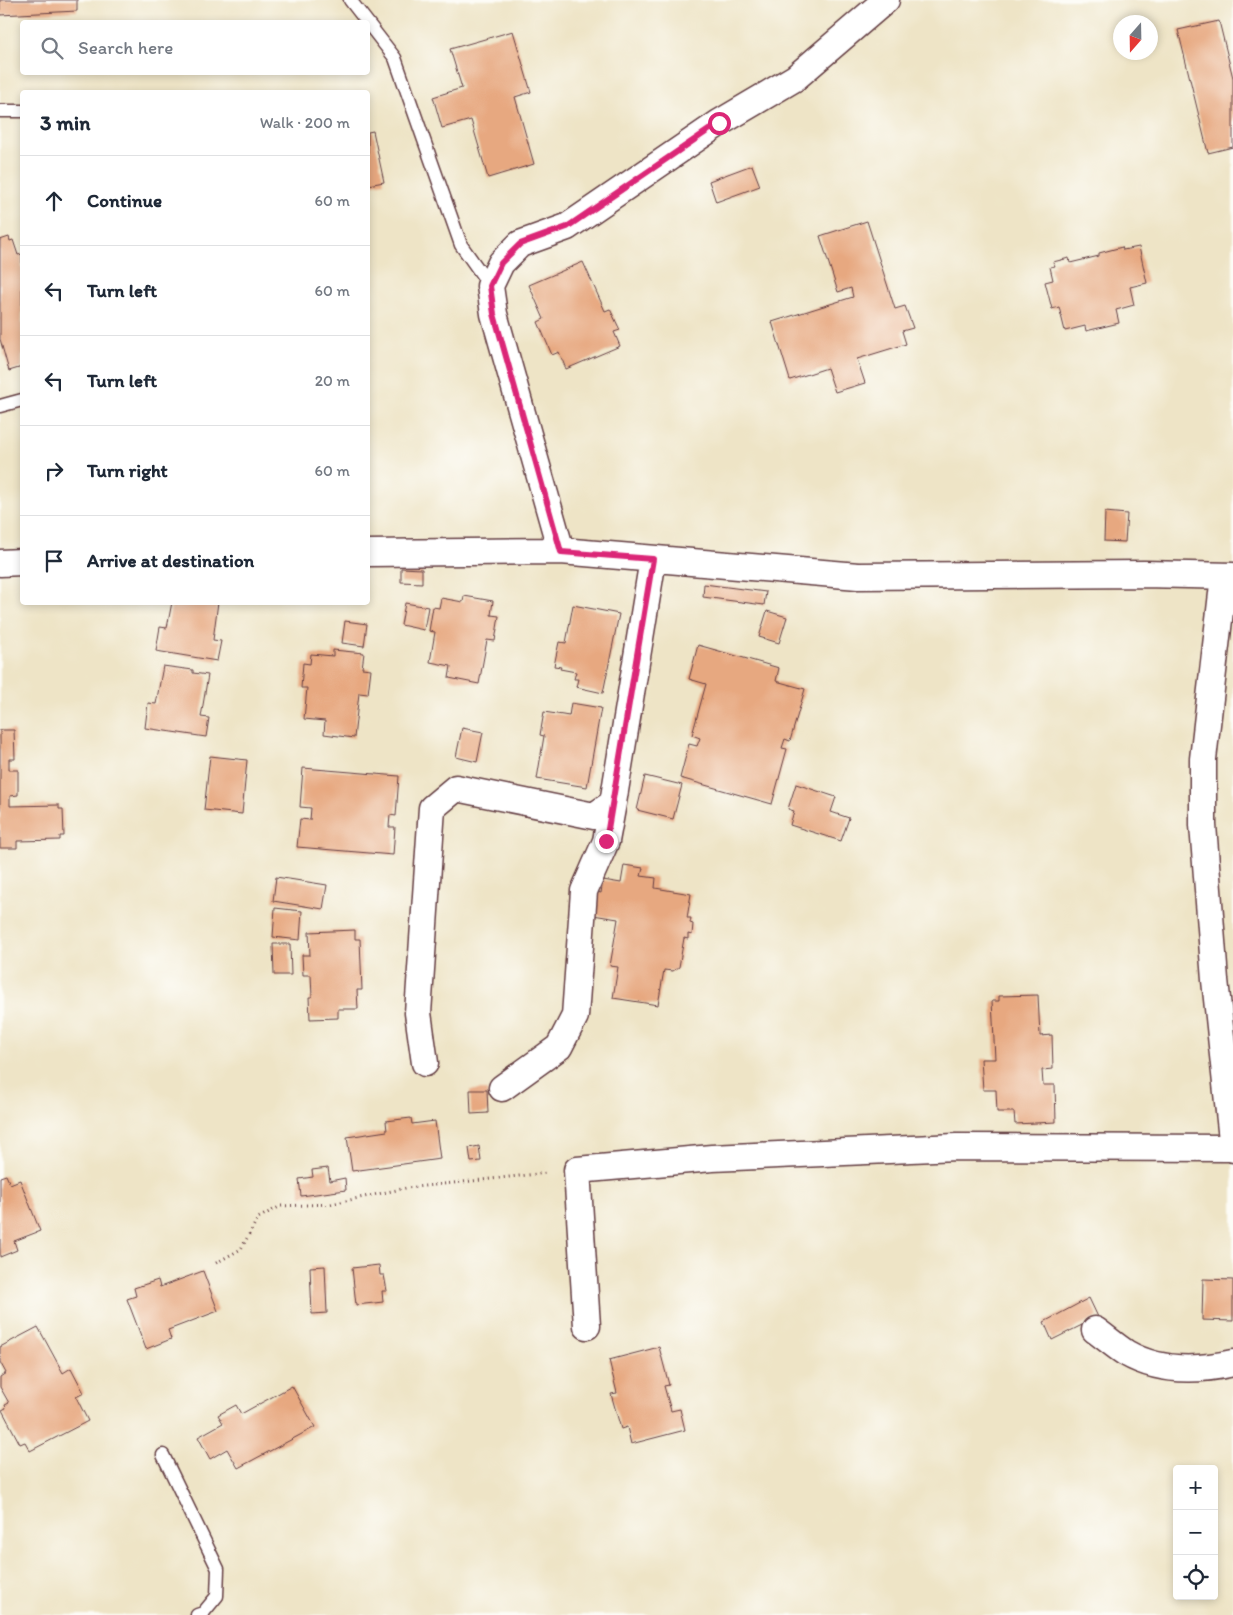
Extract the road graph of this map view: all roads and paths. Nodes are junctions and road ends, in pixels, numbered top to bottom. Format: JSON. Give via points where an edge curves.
{"nodes":[{"id":1,"x":350,"y":0,"type":"edge"},
{"id":2,"x":886,"y":0,"type":"edge"},
{"id":3,"x":366,"y":20,"type":"edge"},
{"id":4,"x":370,"y":26,"type":"edge"},
{"id":5,"x":0,"y":111,"type":"edge"},
{"id":6,"x":20,"y":111,"type":"edge"},
{"id":7,"x":490,"y":286,"type":"junction"},
{"id":8,"x":20,"y":401,"type":"edge"},
{"id":9,"x":0,"y":406,"type":"edge"},
{"id":10,"x":561,"y":552,"type":"junction"},
{"id":11,"x":370,"y":553,"type":"edge"},
{"id":12,"x":653,"y":559,"type":"junction"},
{"id":13,"x":20,"y":562,"type":"edge"},
{"id":14,"x":0,"y":563,"type":"edge"},
{"id":15,"x":1228,"y":576,"type":"edge"},
{"id":16,"x":613,"y":803,"type":"junction"},
{"id":17,"x":426,"y":1063,"type":"dead end"},
{"id":18,"x":502,"y":1088,"type":"dead end"},
{"id":19,"x":1233,"y":1148,"type":"edge"},
{"id":20,"x":578,"y":1170,"type":"junction"},
{"id":21,"x":216,"y":1263,"type":"dead end"},
{"id":22,"x":587,"y":1326,"type":"dead end"},
{"id":23,"x":1095,"y":1330,"type":"dead end"},
{"id":24,"x":1233,"y":1363,"type":"edge"},
{"id":25,"x":163,"y":1455,"type":"dead end"},
{"id":26,"x":196,"y":1615,"type":"edge"}],
"edges":[{"from":1,"to":3,"type":"lane"},
{"from":2,"to":7,"type":"street","via":[[795,78],[719,123],[567,227],[520,244],[501,263]]},
{"from":4,"to":7,"type":"lane","via":[[395,58],[461,245]]},
{"from":5,"to":6,"type":"lane"},
{"from":7,"to":10,"type":"street","via":[[494,314]]},
{"from":8,"to":9,"type":"lane"},
{"from":10,"to":11,"type":"street"},
{"from":10,"to":12,"type":"street"},
{"from":12,"to":15,"type":"street","via":[[858,576]]},
{"from":12,"to":16,"type":"street"},
{"from":13,"to":14,"type":"street"},
{"from":15,"to":19,"type":"street","via":[[1202,759],[1203,825],[1215,980]]},
{"from":16,"to":17,"type":"street","via":[[594,816],[456,788],[432,808],[418,1013]]},
{"from":16,"to":18,"type":"street","via":[[606,841],[584,891],[576,1016],[559,1047]]},
{"from":19,"to":20,"type":"street","via":[[956,1147],[712,1158]]},
{"from":20,"to":21,"type":"path","via":[[406,1188],[331,1204],[282,1206],[258,1218],[241,1249]]},
{"from":20,"to":22,"type":"street"},
{"from":23,"to":24,"type":"street","via":[[1127,1353],[1152,1364],[1203,1369]]},
{"from":25,"to":26,"type":"lane","via":[[218,1569],[217,1596],[203,1613]]}]}
